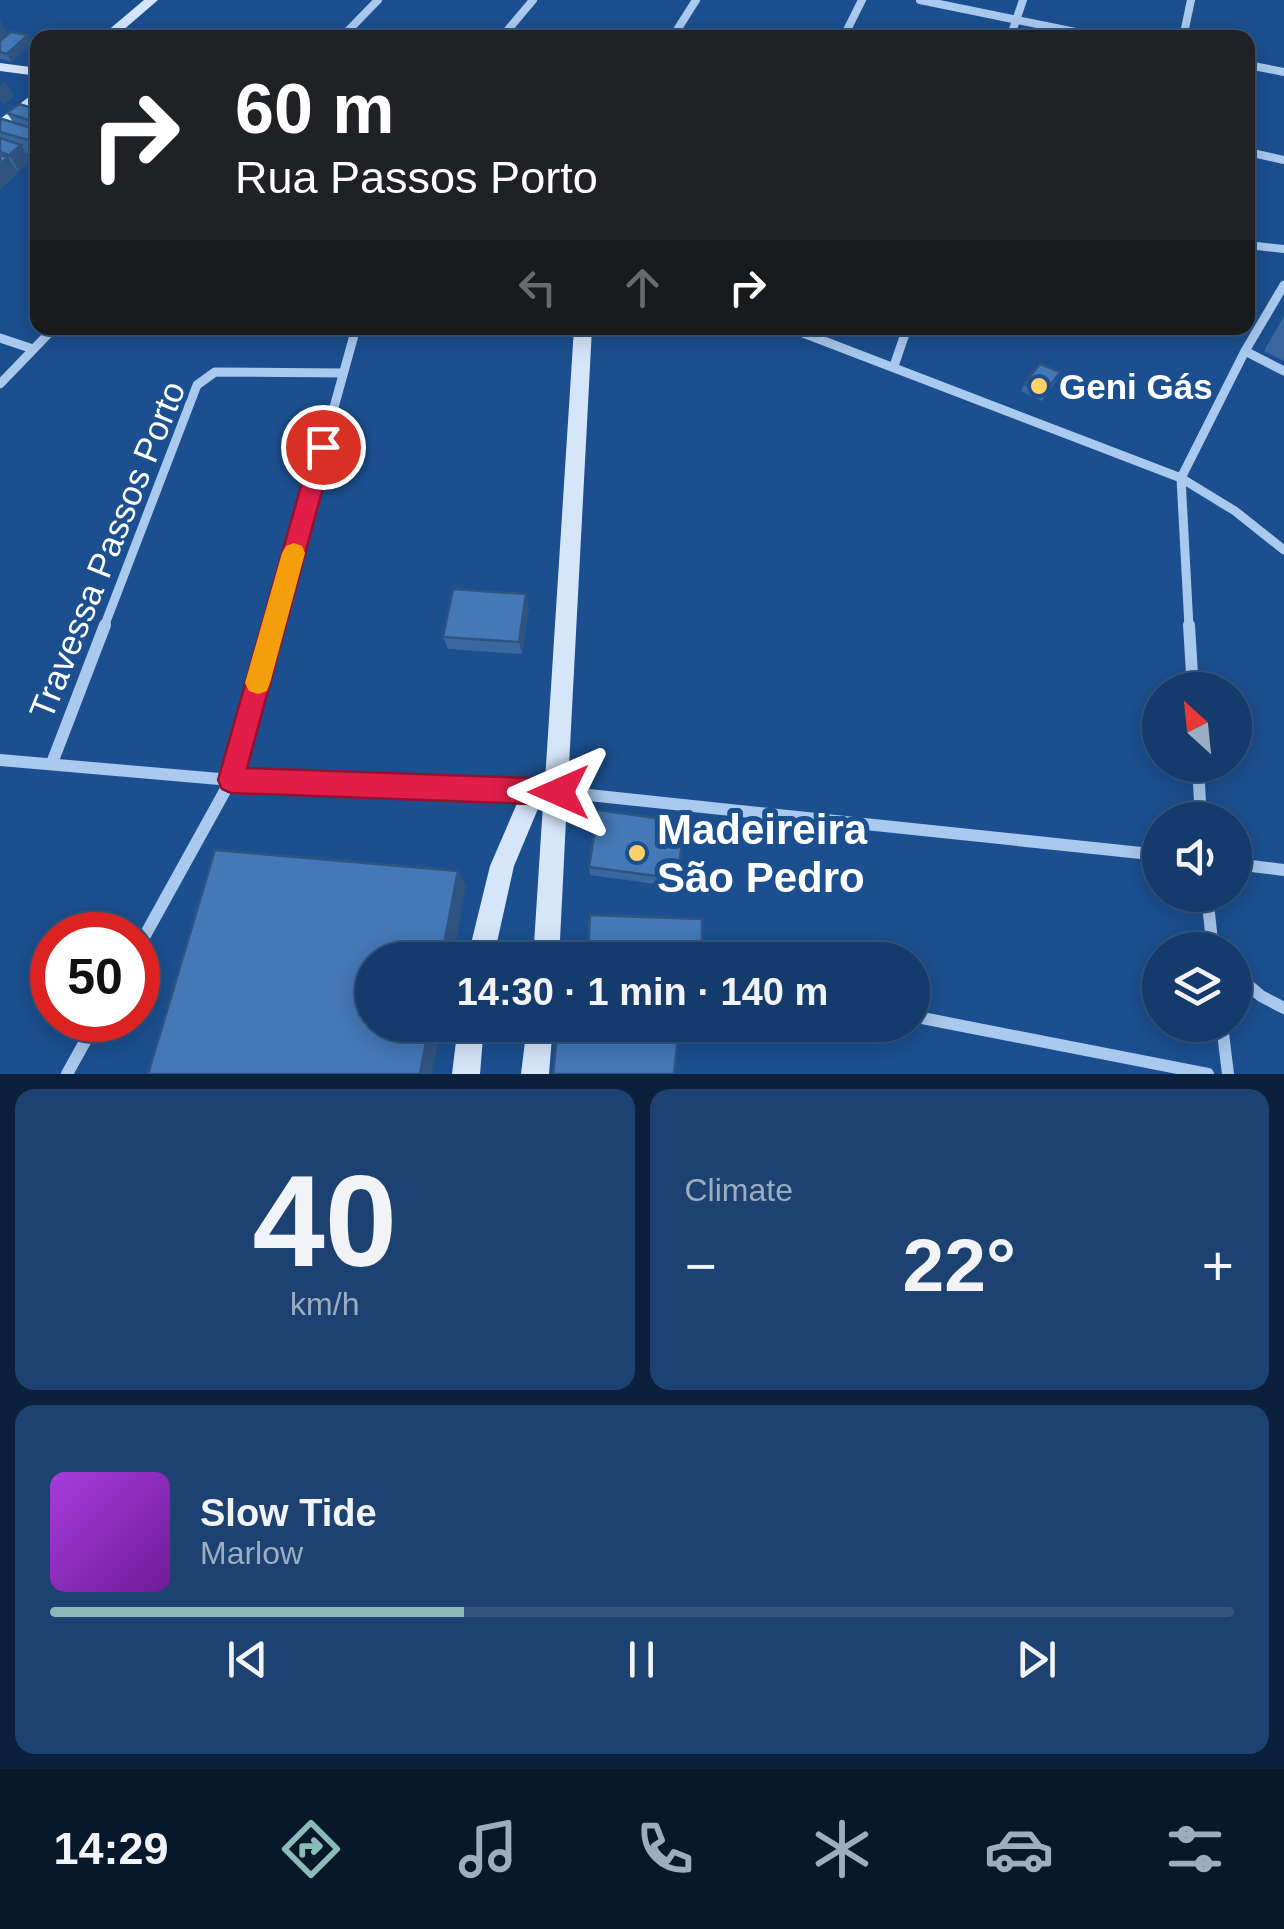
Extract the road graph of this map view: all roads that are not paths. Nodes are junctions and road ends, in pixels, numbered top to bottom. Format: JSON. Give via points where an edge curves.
{"nodes":[{"id":1,"x":152,"y":0,"type":"edge"},
{"id":2,"x":378,"y":0,"type":"edge"},
{"id":3,"x":533,"y":0,"type":"edge"},
{"id":4,"x":696,"y":0,"type":"edge"},
{"id":5,"x":862,"y":0,"type":"edge"},
{"id":6,"x":920,"y":0,"type":"edge"},
{"id":7,"x":1023,"y":0,"type":"edge"},
{"id":8,"x":1191,"y":0,"type":"edge"},
{"id":9,"x":1016,"y":20,"type":"junction"},
{"id":10,"x":115,"y":30,"type":"edge"},
{"id":11,"x":348,"y":30,"type":"edge"},
{"id":12,"x":508,"y":30,"type":"edge"},
{"id":13,"x":677,"y":30,"type":"edge"},
{"id":14,"x":848,"y":30,"type":"edge"},
{"id":15,"x":1013,"y":30,"type":"edge"},
{"id":16,"x":1065,"y":30,"type":"edge"},
{"id":17,"x":1185,"y":30,"type":"edge"},
{"id":18,"x":1255,"y":66,"type":"edge"},
{"id":19,"x":0,"y":67,"type":"edge"},
{"id":20,"x":30,"y":71,"type":"edge"},
{"id":21,"x":1284,"y":72,"type":"edge"},
{"id":22,"x":30,"y":101,"type":"edge"},
{"id":23,"x":0,"y":126,"type":"edge"},
{"id":24,"x":1255,"y":154,"type":"edge"},
{"id":25,"x":1284,"y":160,"type":"edge"},
{"id":26,"x":1255,"y":245,"type":"edge"},
{"id":27,"x":1284,"y":249,"type":"edge"},
{"id":28,"x":1284,"y":284,"type":"edge"},
{"id":29,"x":1255,"y":334,"type":"edge"},
{"id":30,"x":47,"y":335,"type":"edge"},
{"id":31,"x":354,"y":335,"type":"edge"},
{"id":32,"x":583,"y":335,"type":"edge"},
{"id":33,"x":809,"y":335,"type":"edge"},
{"id":34,"x":905,"y":335,"type":"edge"},
{"id":35,"x":1254,"y":335,"type":"edge"},
{"id":36,"x":0,"y":338,"type":"edge"},
{"id":37,"x":33,"y":349,"type":"junction"},
{"id":38,"x":1245,"y":351,"type":"junction"},
{"id":39,"x":894,"y":366,"type":"junction"},
{"id":40,"x":1284,"y":371,"type":"edge"},
{"id":41,"x":343,"y":373,"type":"junction"},
{"id":42,"x":0,"y":384,"type":"edge"},
{"id":43,"x":1181,"y":478,"type":"junction"},
{"id":44,"x":1284,"y":550,"type":"edge"},
{"id":45,"x":1192,"y":672,"type":"edge"},
{"id":46,"x":0,"y":760,"type":"edge"},
{"id":47,"x":52,"y":763,"type":"junction"},
{"id":48,"x":231,"y":780,"type":"junction"},
{"id":49,"x":559,"y":792,"type":"junction"},
{"id":50,"x":533,"y":794,"type":"junction"},
{"id":51,"x":1142,"y":853,"type":"edge"},
{"id":52,"x":1252,"y":866,"type":"edge"},
{"id":53,"x":1284,"y":870,"type":"edge"},
{"id":54,"x":158,"y":912,"type":"edge"},
{"id":55,"x":484,"y":942,"type":"edge"},
{"id":56,"x":547,"y":942,"type":"edge"},
{"id":57,"x":1252,"y":988,"type":"edge"},
{"id":58,"x":1284,"y":1008,"type":"edge"},
{"id":59,"x":930,"y":1020,"type":"edge"},
{"id":60,"x":85,"y":1042,"type":"edge"},
{"id":61,"x":469,"y":1042,"type":"edge"},
{"id":62,"x":538,"y":1042,"type":"edge"},
{"id":63,"x":1224,"y":1042,"type":"edge"},
{"id":64,"x":67,"y":1074,"type":"edge"},
{"id":65,"x":466,"y":1074,"type":"edge"},
{"id":66,"x":535,"y":1074,"type":"edge"},
{"id":67,"x":1208,"y":1074,"type":"edge"},
{"id":68,"x":1228,"y":1074,"type":"edge"}],
"edges":[{"from":1,"to":10,"type":"main road"},
{"from":2,"to":11,"type":"street"},
{"from":3,"to":12,"type":"street"},
{"from":4,"to":13,"type":"street"},
{"from":5,"to":14,"type":"street"},
{"from":6,"to":9,"type":"street"},
{"from":7,"to":9,"type":"street"},
{"from":8,"to":17,"type":"street"},
{"from":9,"to":15,"type":"street"},
{"from":9,"to":16,"type":"street"},
{"from":18,"to":21,"type":"street"},
{"from":19,"to":20,"type":"main road"},
{"from":22,"to":23,"type":"main road"},
{"from":24,"to":25,"type":"street"},
{"from":26,"to":27,"type":"street"},
{"from":28,"to":29,"type":"street"},
{"from":30,"to":37,"type":"street"},
{"from":31,"to":41,"type":"street"},
{"from":32,"to":49,"type":"main road"},
{"from":33,"to":39,"type":"street"},
{"from":34,"to":39,"type":"street"},
{"from":35,"to":38,"type":"street"},
{"from":36,"to":37,"type":"street"},
{"from":37,"to":42,"type":"street"},
{"from":38,"to":40,"type":"street"},
{"from":38,"to":43,"type":"street"},
{"from":39,"to":43,"type":"street"},
{"from":41,"to":47,"type":"street","name":"Travessa Passos Porto","via":[[215,372],[196,386]]},
{"from":41,"to":48,"type":"street"},
{"from":43,"to":44,"type":"street"},
{"from":43,"to":45,"type":"street"},
{"from":46,"to":47,"type":"street"},
{"from":47,"to":48,"type":"street"},
{"from":48,"to":50,"type":"street"},
{"from":48,"to":54,"type":"street"},
{"from":49,"to":50,"type":"main road"},
{"from":49,"to":51,"type":"street"},
{"from":49,"to":56,"type":"main road"},
{"from":50,"to":55,"type":"main road","via":[[502,866]]},
{"from":52,"to":53,"type":"street"},
{"from":57,"to":58,"type":"street"},
{"from":59,"to":67,"type":"street"},
{"from":60,"to":64,"type":"street"},
{"from":61,"to":65,"type":"main road"},
{"from":62,"to":66,"type":"main road"},
{"from":63,"to":68,"type":"street"}]}
